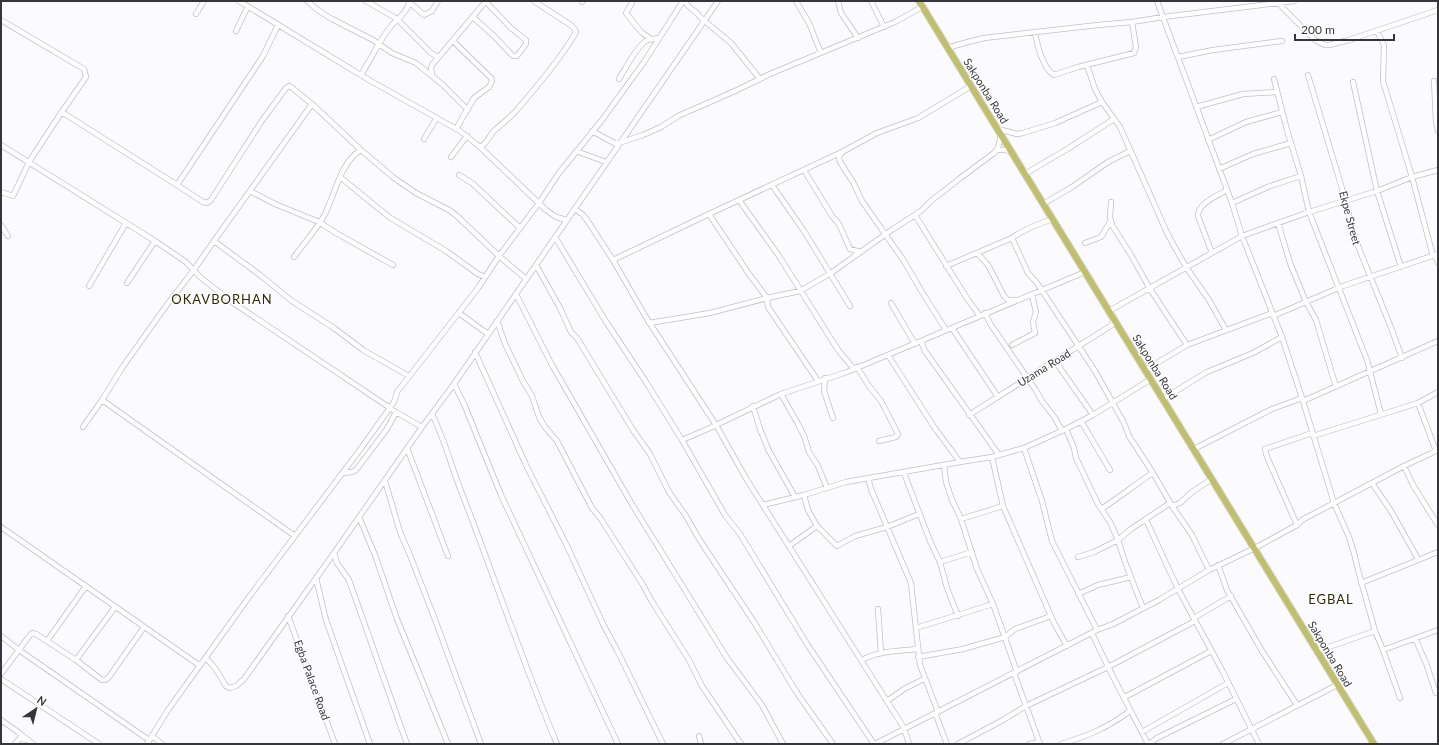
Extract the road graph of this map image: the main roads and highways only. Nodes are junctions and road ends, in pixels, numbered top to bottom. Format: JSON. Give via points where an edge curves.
{"nodes":[{"id":1,"x":919,"y":1,"type":"edge"},
{"id":2,"x":1374,"y":744,"type":"edge"}],
"edges":[{"from":1,"to":2,"type":"main road","name":"Sakponba Road"}]}
